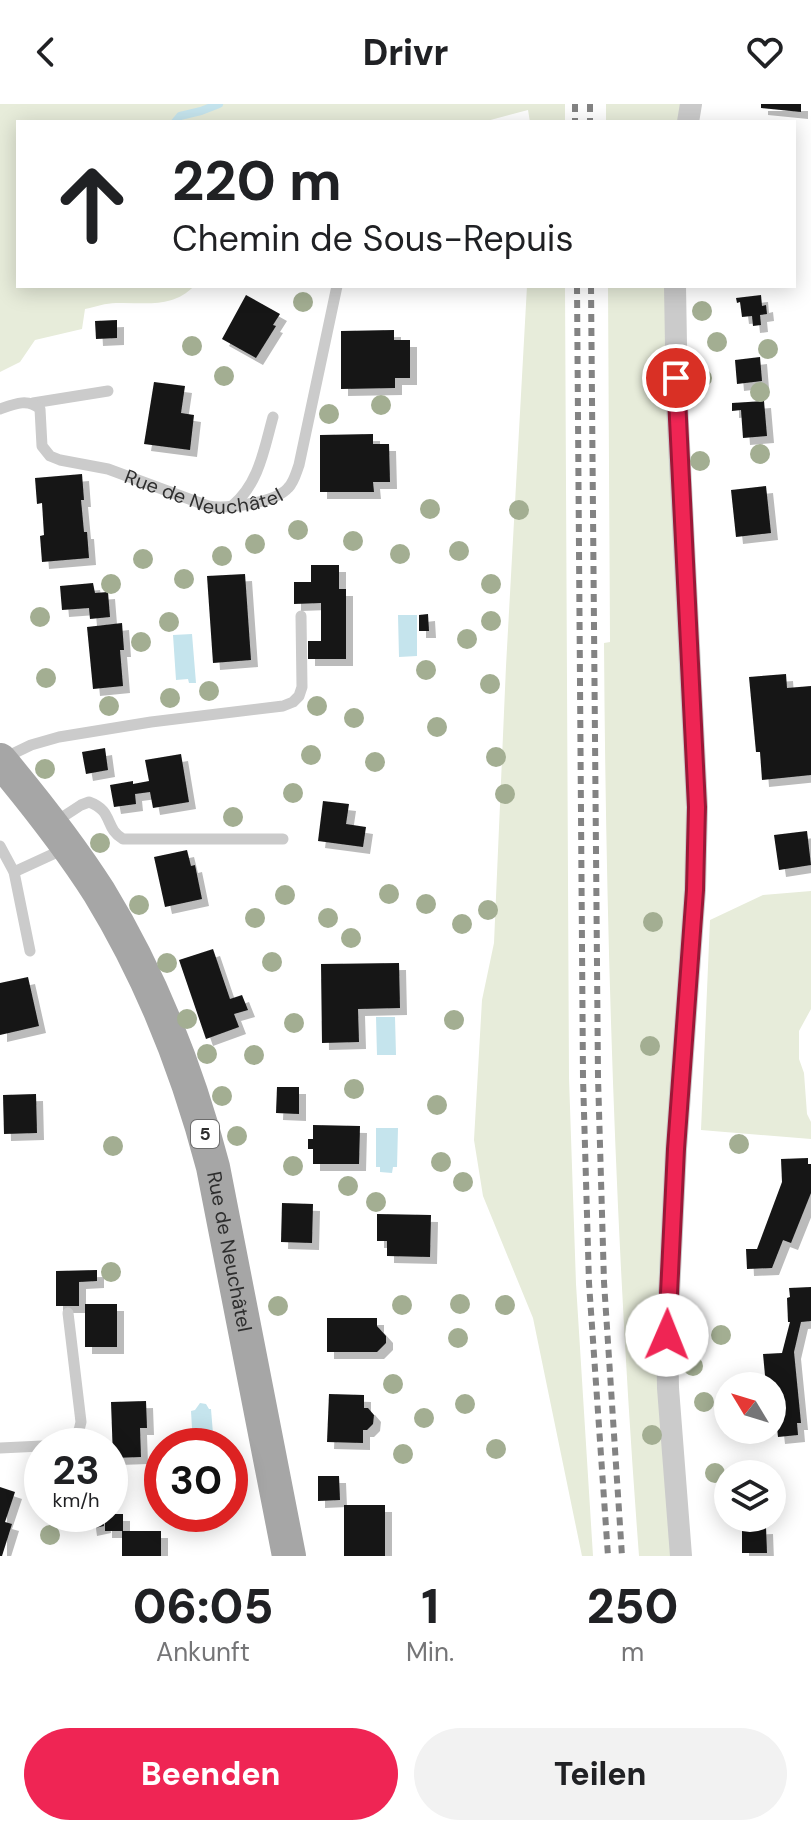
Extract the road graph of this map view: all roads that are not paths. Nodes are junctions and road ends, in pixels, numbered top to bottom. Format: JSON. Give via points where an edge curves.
{"nodes":[{"id":1,"x":337,"y":288,"type":"edge"},
{"id":2,"x":675,"y":288,"type":"edge"},
{"id":3,"x":108,"y":391,"type":"dead end"},
{"id":4,"x":33,"y":403,"type":"junction"},
{"id":5,"x":0,"y":409,"type":"edge"},
{"id":6,"x":273,"y":417,"type":"dead end"},
{"id":7,"x":231,"y":506,"type":"junction"},
{"id":8,"x":301,"y":616,"type":"dead end"},
{"id":9,"x":0,"y":760,"type":"edge"},
{"id":10,"x":60,"y":836,"type":"junction"},
{"id":11,"x":283,"y":839,"type":"dead end"},
{"id":12,"x":0,"y":846,"type":"edge"},
{"id":13,"x":14,"y":872,"type":"junction"},
{"id":14,"x":30,"y":951,"type":"dead end"},
{"id":15,"x":68,"y":1313,"type":"dead end"},
{"id":16,"x":79,"y":1428,"type":"edge"},
{"id":17,"x":24,"y":1447,"type":"edge"},
{"id":18,"x":0,"y":1448,"type":"edge"},
{"id":19,"x":289,"y":1556,"type":"edge"},
{"id":20,"x":681,"y":1556,"type":"edge"}],
"edges":[{"from":1,"to":7,"type":"lane","name":"Rue de Neuchâtel","via":[[294,480],[277,496]]},
{"from":2,"to":20,"type":"street","via":[[697,807],[667,1335]]},
{"from":3,"to":4,"type":"lane"},
{"from":4,"to":5,"type":"lane"},
{"from":4,"to":7,"type":"lane","name":"Rue de Neuchâtel","via":[[40,409],[42,446],[50,456],[108,469],[208,506]]},
{"from":6,"to":7,"type":"lane","via":[[251,485]]},
{"from":8,"to":9,"type":"lane","via":[[302,687],[293,702],[59,737]]},
{"from":9,"to":10,"type":"main road","name":"Rue de Neuchâtel","number":"5"},
{"from":10,"to":11,"type":"lane","via":[[81,805],[89,802],[103,809],[123,839]]},
{"from":10,"to":13,"type":"lane"},
{"from":10,"to":19,"type":"main road","name":"Rue de Neuchâtel","number":"5","via":[[132,951],[200,1117]]},
{"from":12,"to":13,"type":"lane"},
{"from":13,"to":14,"type":"lane"},
{"from":15,"to":16,"type":"lane"},
{"from":17,"to":18,"type":"lane"}]}
